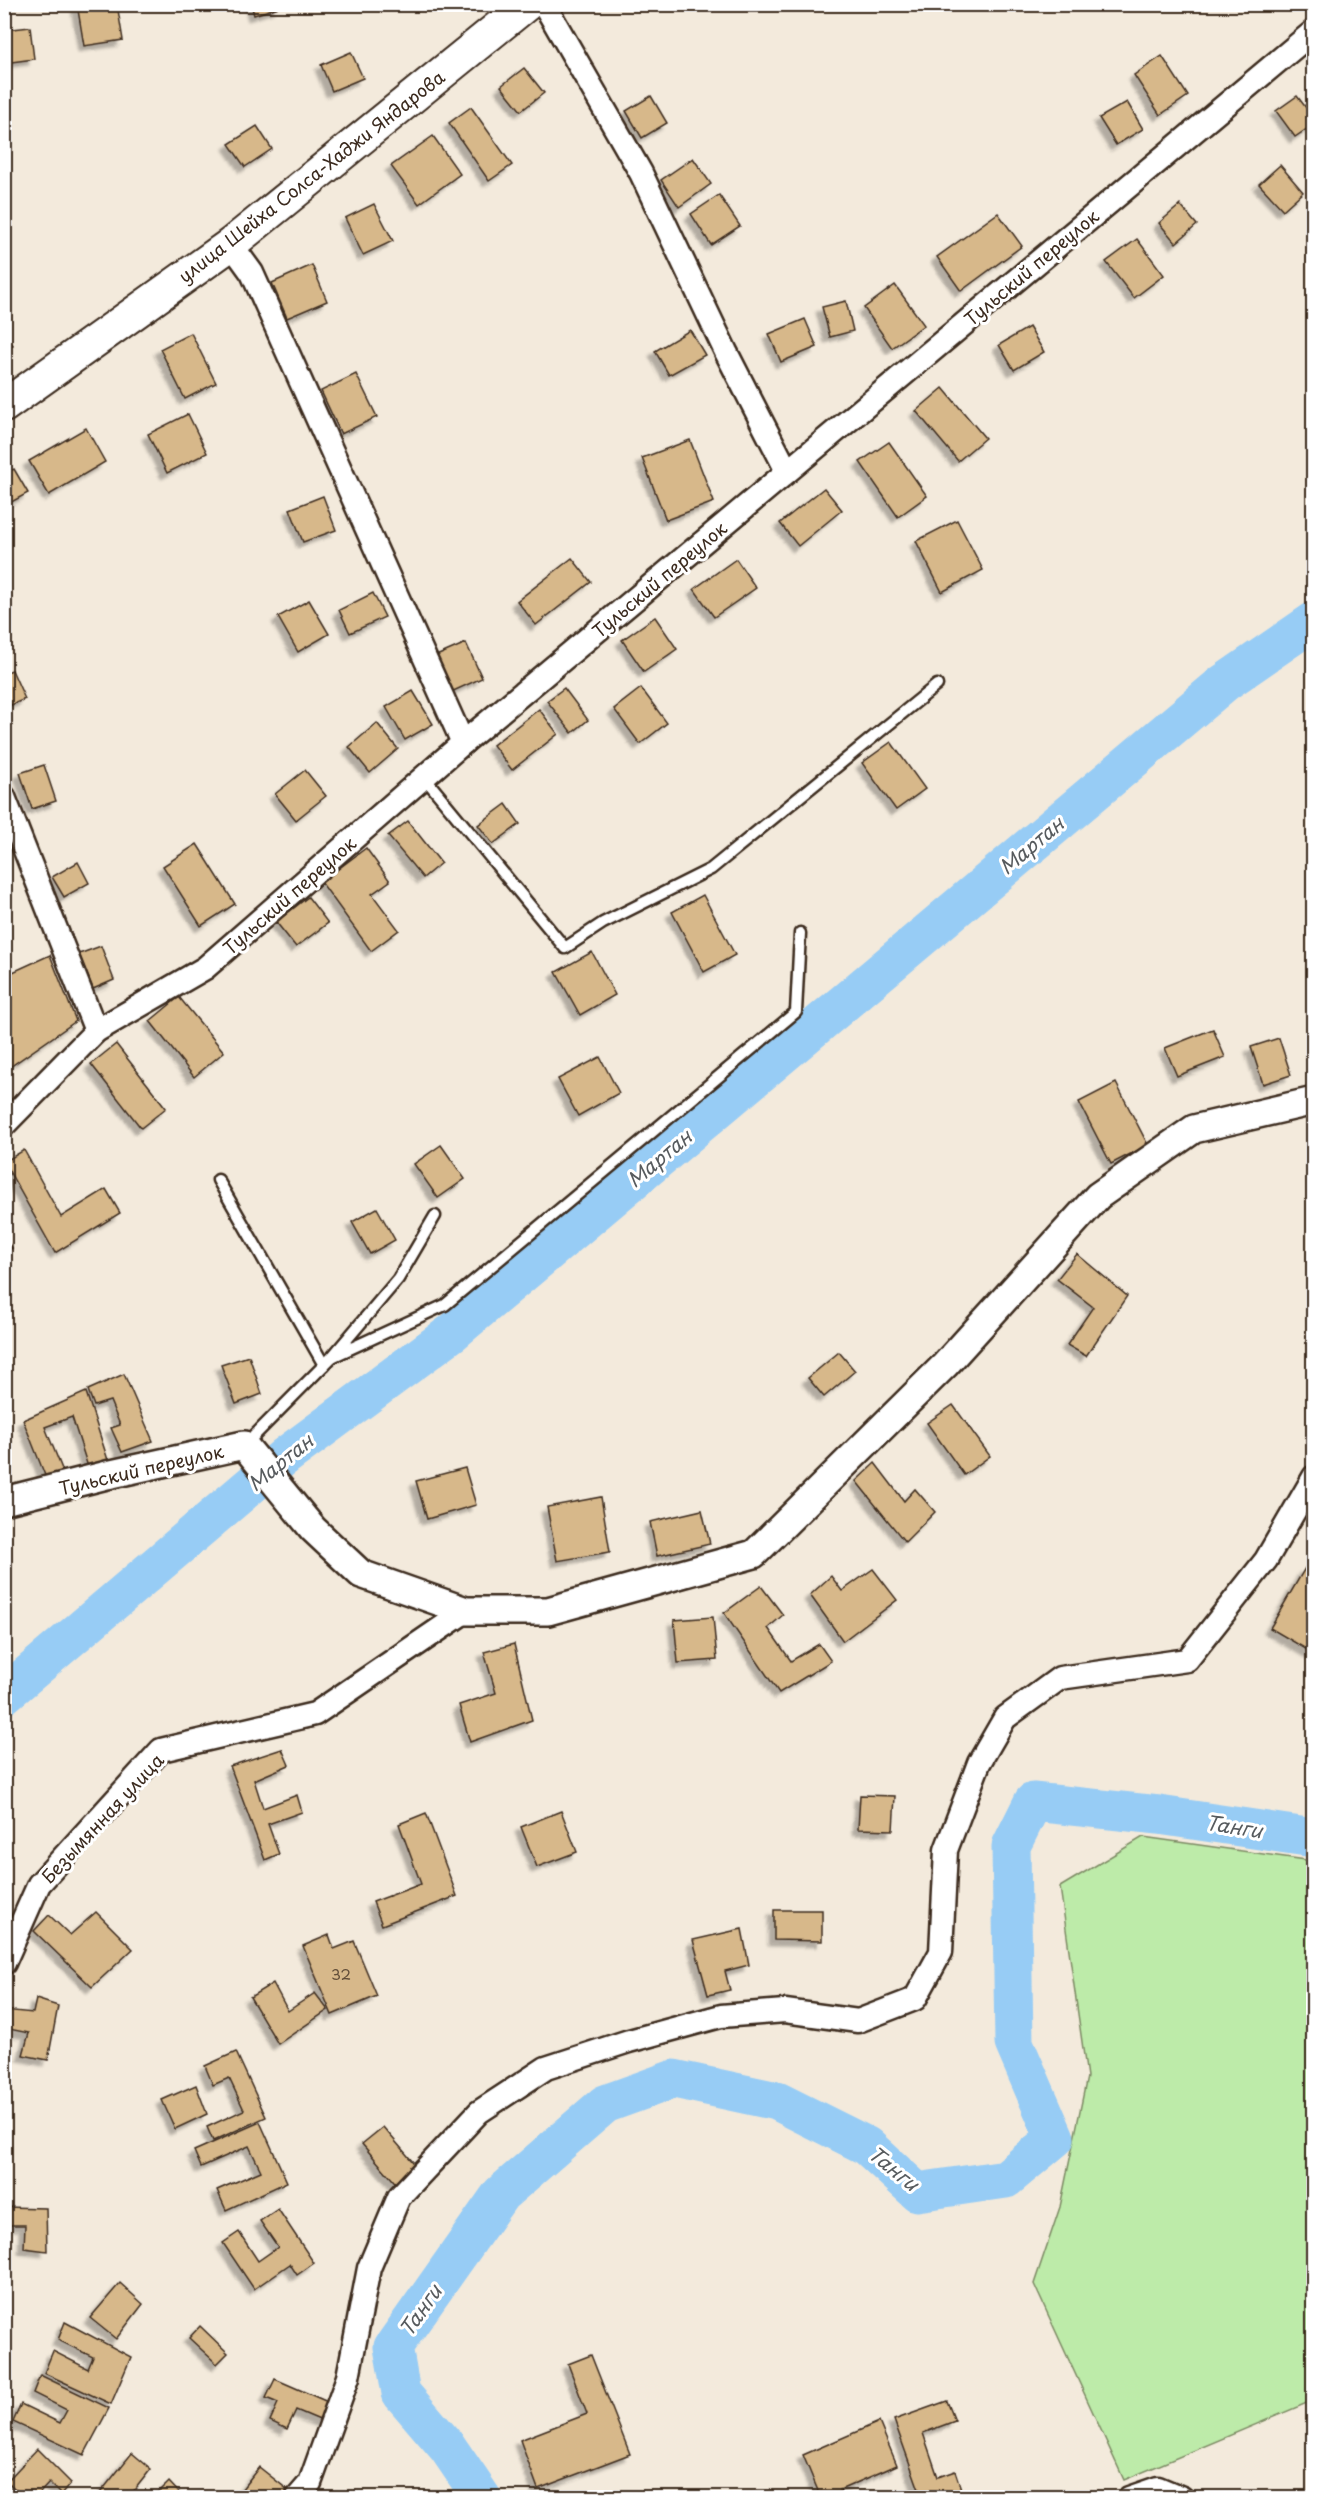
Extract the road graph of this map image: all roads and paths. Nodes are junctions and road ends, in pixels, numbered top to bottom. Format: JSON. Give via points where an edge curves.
{"nodes":[{"id":1,"x":527,"y":4,"type":"edge"},
{"id":2,"x":544,"y":4,"type":"edge"},
{"id":3,"x":1314,"y":31,"type":"edge"},
{"id":4,"x":231,"y":244,"type":"junction"},
{"id":5,"x":4,"y":406,"type":"edge"},
{"id":6,"x":788,"y":471,"type":"junction"},
{"id":7,"x":937,"y":686,"type":"dead end"},
{"id":8,"x":463,"y":743,"type":"junction"},
{"id":9,"x":424,"y":777,"type":"junction"},
{"id":10,"x":4,"y":796,"type":"edge"},
{"id":11,"x":800,"y":933,"type":"dead end"},
{"id":12,"x":96,"y":1031,"type":"junction"},
{"id":13,"x":1314,"y":1101,"type":"edge"},
{"id":14,"x":4,"y":1125,"type":"edge"},
{"id":15,"x":218,"y":1180,"type":"dead end"},
{"id":16,"x":435,"y":1216,"type":"dead end"},
{"id":17,"x":328,"y":1361,"type":"junction"},
{"id":18,"x":244,"y":1445,"type":"junction"},
{"id":19,"x":1314,"y":1477,"type":"edge"},
{"id":20,"x":4,"y":1502,"type":"edge"},
{"id":21,"x":466,"y":1611,"type":"junction"},
{"id":22,"x":4,"y":1963,"type":"edge"},
{"id":23,"x":297,"y":2498,"type":"edge"},
{"id":24,"x":1129,"y":2498,"type":"edge"},
{"id":25,"x":1182,"y":2498,"type":"edge"}],
"edges":[{"from":1,"to":4,"type":"main road","name":"улица Шейха Солса-Хаджи Яндарова"},
{"from":2,"to":6,"type":"street","via":[[641,172],[726,352]]},
{"from":3,"to":6,"type":"street","name":"Тульский переулок"},
{"from":4,"to":5,"type":"main road","name":"улица Шейха Солса-Хаджи Яндарова"},
{"from":4,"to":8,"type":"street","via":[[252,273]]},
{"from":6,"to":8,"type":"street","name":"Тульский переулок"},
{"from":7,"to":9,"type":"lane","via":[[711,869],[603,924],[565,948]]},
{"from":8,"to":9,"type":"street","name":"Тульский переулок"},
{"from":9,"to":12,"type":"street","name":"Тульский переулок","via":[[205,968]]},
{"from":10,"to":12,"type":"street"},
{"from":11,"to":17,"type":"lane","via":[[796,1012],[445,1305]]},
{"from":12,"to":14,"type":"street","name":"Тульский переулок"},
{"from":13,"to":21,"type":"street","name":"Тульский переулок","via":[[1194,1129],[1098,1196],[945,1365],[754,1554],[548,1611]]},
{"from":15,"to":17,"type":"lane"},
{"from":16,"to":17,"type":"lane","via":[[398,1279]]},
{"from":17,"to":18,"type":"lane"},
{"from":18,"to":20,"type":"street","name":"Тульский переулок"},
{"from":18,"to":21,"type":"street","name":"Тульский переулок","via":[[313,1529],[361,1574]]},
{"from":19,"to":23,"type":"street","via":[[1266,1560],[1187,1660],[1060,1678],[1005,1718],[980,1763],[946,1850],[941,1952],[915,1999],[858,2021],[785,2011],[721,2016],[546,2068],[479,2112],[399,2197],[369,2268],[348,2377],[310,2483]]},
{"from":21,"to":22,"type":"street","name":"Безымянная улица","via":[[315,1714],[161,1750],[39,1884]]},
{"from":24,"to":25,"type":"street","via":[[1158,2488]]}]}
